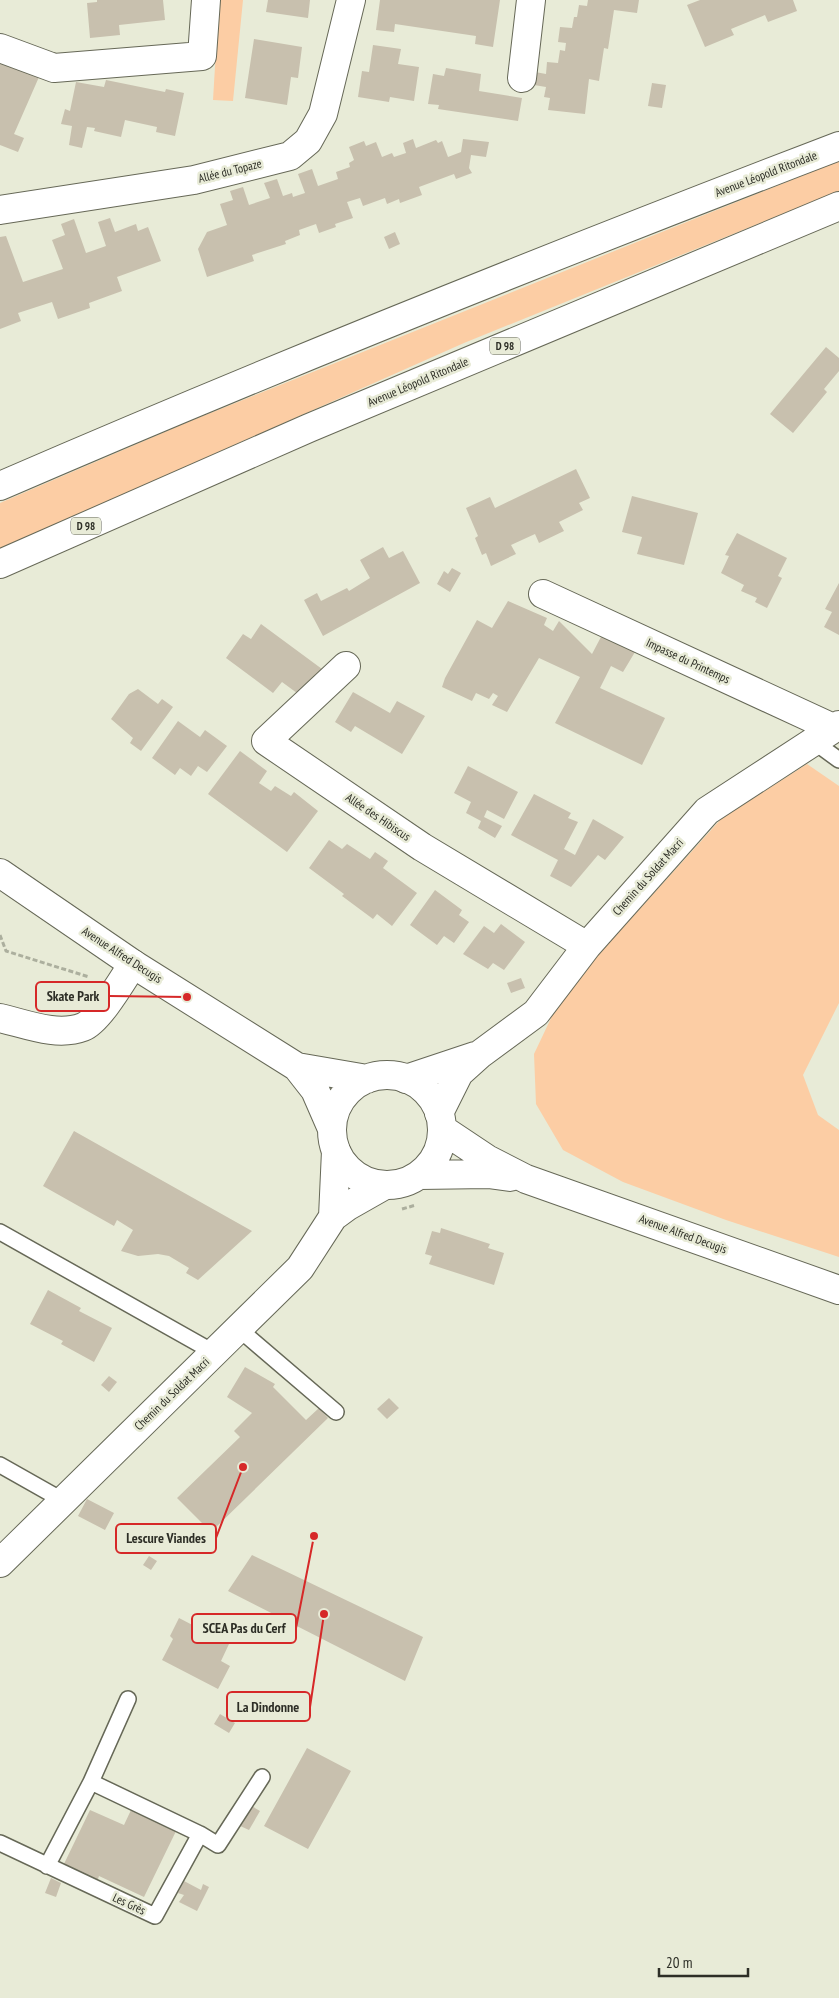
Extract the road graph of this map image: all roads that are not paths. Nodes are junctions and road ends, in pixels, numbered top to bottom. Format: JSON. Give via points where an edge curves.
{"nodes":[{"id":1,"x":206,"y":0,"type":"edge"},
{"id":2,"x":351,"y":0,"type":"edge"},
{"id":3,"x":531,"y":0,"type":"edge"},
{"id":4,"x":0,"y":48,"type":"edge"},
{"id":5,"x":522,"y":78,"type":"dead end"},
{"id":6,"x":839,"y":146,"type":"edge"},
{"id":7,"x":839,"y":206,"type":"edge"},
{"id":8,"x":0,"y":210,"type":"edge"},
{"id":9,"x":0,"y":486,"type":"edge"},
{"id":10,"x":0,"y":564,"type":"edge"},
{"id":11,"x":543,"y":594,"type":"dead end"},
{"id":12,"x":346,"y":666,"type":"dead end"},
{"id":13,"x":828,"y":731,"type":"edge"},
{"id":14,"x":839,"y":760,"type":"edge"},
{"id":15,"x":0,"y":873,"type":"edge"},
{"id":16,"x":587,"y":946,"type":"junction"},
{"id":17,"x":133,"y":964,"type":"junction"},
{"id":18,"x":0,"y":1018,"type":"edge"},
{"id":19,"x":479,"y":1055,"type":"junction"},
{"id":20,"x":298,"y":1067,"type":"junction"},
{"id":21,"x":367,"y":1079,"type":"junction"},
{"id":22,"x":406,"y":1079,"type":"junction"},
{"id":23,"x":440,"y":1121,"type":"junction"},
{"id":24,"x":334,"y":1140,"type":"junction"},
{"id":25,"x":419,"y":1175,"type":"junction"},
{"id":26,"x":526,"y":1179,"type":"junction"},
{"id":27,"x":385,"y":1185,"type":"junction"},
{"id":28,"x":333,"y":1218,"type":"junction"},
{"id":29,"x":0,"y":1232,"type":"edge"},
{"id":30,"x":839,"y":1290,"type":"edge"},
{"id":31,"x":240,"y":1329,"type":"junction"},
{"id":32,"x":215,"y":1353,"type":"junction"},
{"id":33,"x":336,"y":1412,"type":"dead end"},
{"id":34,"x":0,"y":1466,"type":"edge"},
{"id":35,"x":62,"y":1500,"type":"junction"},
{"id":36,"x":0,"y":1562,"type":"edge"},
{"id":37,"x":128,"y":1699,"type":"dead end"},
{"id":38,"x":262,"y":1777,"type":"dead end"},
{"id":39,"x":91,"y":1782,"type":"junction"},
{"id":40,"x":200,"y":1834,"type":"junction"},
{"id":41,"x":0,"y":1843,"type":"edge"},
{"id":42,"x":47,"y":1866,"type":"junction"}],
"edges":[{"from":1,"to":4,"type":"main road","via":[[202,56],[54,68]]},
{"from":2,"to":8,"type":"main road","name":"Allée du Topaze","via":[[323,114],[308,141],[290,156],[194,180]]},
{"from":3,"to":5,"type":"main road"},
{"from":6,"to":9,"type":"main road","name":"Avenue Léopold Ritondale","via":[[344,342]]},
{"from":7,"to":10,"type":"main road","name":"Avenue Léopold Ritondale","number":"D 98","via":[[309,428]]},
{"from":11,"to":13,"type":"main road","name":"Impasse du Printemps"},
{"from":12,"to":16,"type":"main road","name":"Allée des Hibiscus","via":[[266,741],[422,846]]},
{"from":13,"to":14,"type":"lane"},
{"from":13,"to":16,"type":"main road","name":"Chemin du Soldat Macri","via":[[707,811]]},
{"from":15,"to":17,"type":"main road","name":"Avenue Alfred Decugis"},
{"from":16,"to":19,"type":"main road","name":"Chemin du Soldat Macri","via":[[536,1013]]},
{"from":17,"to":18,"type":"main road","via":[[84,1027],[55,1031]]},
{"from":17,"to":20,"type":"main road","name":"Avenue Alfred Decugis"},
{"from":19,"to":22,"type":"main road","name":"Chemin du Soldat Macri"},
{"from":19,"to":23,"type":"main road","name":"Chemin du Soldat Macri","via":[[459,1074]]},
{"from":20,"to":21,"type":"main road","name":"Avenue Alfred Decugis"},
{"from":20,"to":24,"type":"main road","name":"Avenue Alfred Decugis","via":[[315,1090]]},
{"from":21,"to":22,"type":"main road","via":[[387,1076]]},
{"from":21,"to":24,"type":"main road","via":[[342,1099],[334,1116]]},
{"from":22,"to":23,"type":"main road","via":[[426,1092]]},
{"from":23,"to":25,"type":"main road","via":[[441,1142]]},
{"from":23,"to":26,"type":"main road","name":"Avenue Alfred Decugis","via":[[487,1160]]},
{"from":24,"to":27,"type":"main road","via":[[344,1164],[355,1175],[370,1183]]},
{"from":24,"to":28,"type":"main road","name":"Chemin du Soldat Macri"},
{"from":25,"to":26,"type":"main road","name":"Avenue Alfred Decugis","via":[[488,1174]]},
{"from":25,"to":27,"type":"main road","via":[[403,1183]]},
{"from":26,"to":30,"type":"main road","name":"Avenue Alfred Decugis"},
{"from":27,"to":28,"type":"main road","name":"Chemin du Soldat Macri"},
{"from":28,"to":31,"type":"main road","name":"Chemin du Soldat Macri","via":[[300,1268]]},
{"from":29,"to":32,"type":"lane"},
{"from":31,"to":32,"type":"main road","name":"Chemin du Soldat Macri"},
{"from":31,"to":33,"type":"lane"},
{"from":32,"to":35,"type":"main road","name":"Chemin du Soldat Macri","via":[[157,1418]]},
{"from":34,"to":35,"type":"lane"},
{"from":35,"to":36,"type":"main road","name":"Chemin du Soldat Macri"},
{"from":37,"to":39,"type":"lane"},
{"from":38,"to":40,"type":"lane","via":[[218,1845]]},
{"from":39,"to":40,"type":"lane"},
{"from":39,"to":42,"type":"lane"},
{"from":40,"to":42,"type":"lane","name":"Les Grès","via":[[154,1916]]},
{"from":41,"to":42,"type":"lane","name":"Les Grès"}]}
